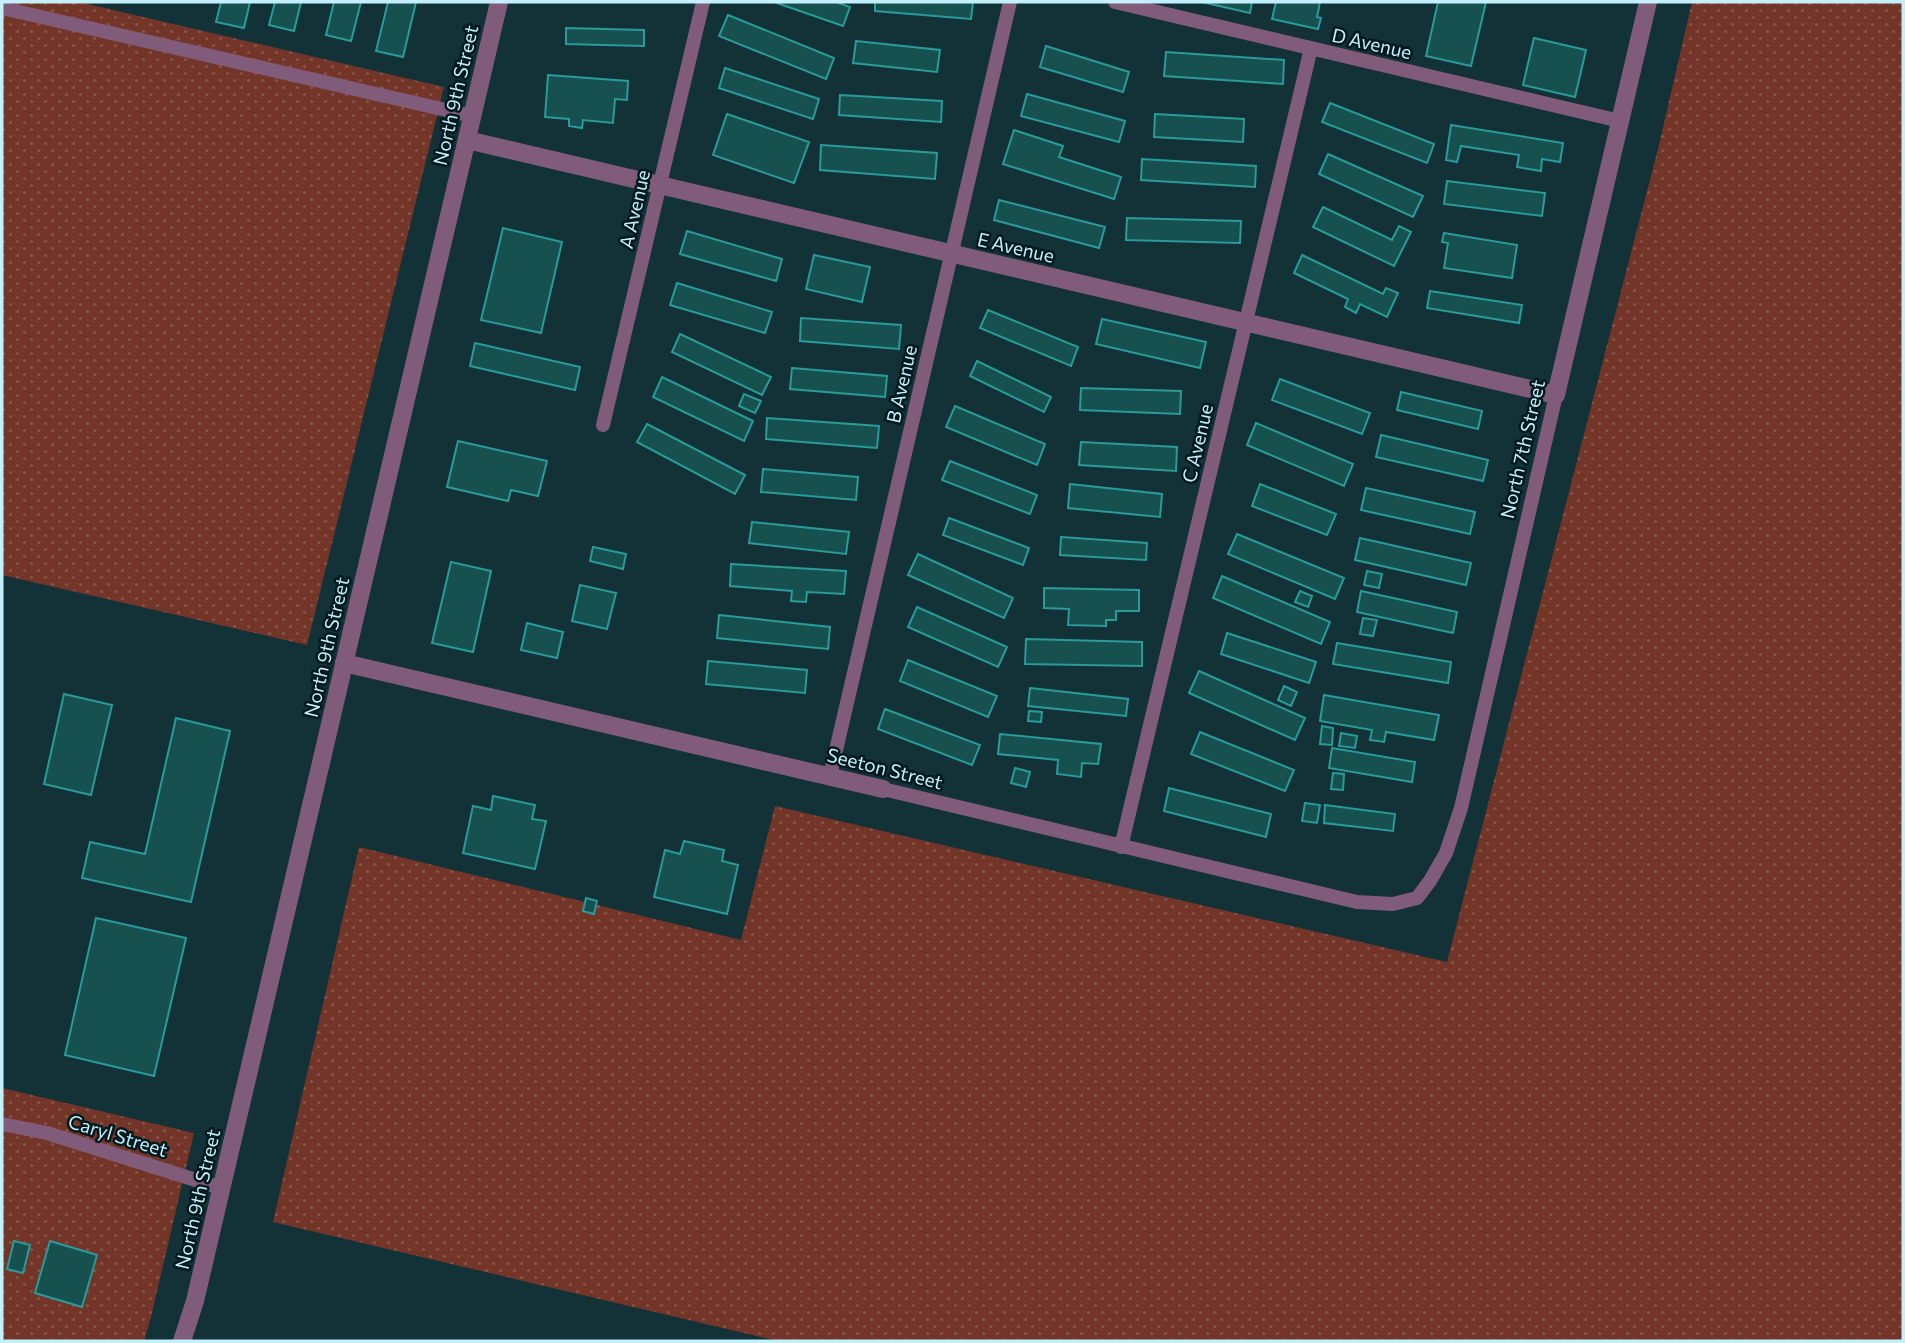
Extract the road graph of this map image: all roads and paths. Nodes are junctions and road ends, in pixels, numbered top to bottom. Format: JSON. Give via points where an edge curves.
{"nodes":[{"id":1,"x":499,"y":2,"type":"edge"},
{"id":2,"x":703,"y":2,"type":"edge"},
{"id":3,"x":1010,"y":2,"type":"edge"},
{"id":4,"x":1115,"y":2,"type":"edge"},
{"id":5,"x":1648,"y":2,"type":"edge"},
{"id":6,"x":2,"y":8,"type":"edge"},
{"id":7,"x":1311,"y":48,"type":"junction"},
{"id":8,"x":472,"y":116,"type":"junction"},
{"id":9,"x":1620,"y":121,"type":"junction"},
{"id":10,"x":467,"y":140,"type":"junction"},
{"id":11,"x":659,"y":185,"type":"junction"},
{"id":12,"x":952,"y":253,"type":"junction"},
{"id":13,"x":1246,"y":322,"type":"junction"},
{"id":14,"x":1556,"y":395,"type":"junction"},
{"id":15,"x":603,"y":425,"type":"dead end"},
{"id":16,"x":344,"y":663,"type":"junction"},
{"id":17,"x":830,"y":776,"type":"junction"},
{"id":18,"x":883,"y":789,"type":"joint"},
{"id":19,"x":1121,"y":847,"type":"junction"},
{"id":20,"x":1417,"y":898,"type":"joint"},
{"id":21,"x":2,"y":1124,"type":"edge"},
{"id":22,"x":221,"y":1188,"type":"junction"},
{"id":23,"x":182,"y":1341,"type":"edge"}],
"edges":[{"from":1,"to":8,"type":"street","name":"North 9th Street"},
{"from":2,"to":11,"type":"lane","name":"A Avenue"},
{"from":3,"to":12,"type":"lane","name":"B Avenue"},
{"from":4,"to":7,"type":"lane","name":"D Avenue"},
{"from":5,"to":9,"type":"street","name":"North 7th Street"},
{"from":6,"to":8,"type":"lane"},
{"from":7,"to":9,"type":"lane","name":"D Avenue"},
{"from":7,"to":13,"type":"lane","name":"C Avenue"},
{"from":8,"to":10,"type":"street","name":"North 9th Street"},
{"from":9,"to":14,"type":"street","name":"North 7th Street"},
{"from":10,"to":11,"type":"street","name":"E Avenue"},
{"from":10,"to":16,"type":"street","name":"North 9th Street"},
{"from":11,"to":12,"type":"street","name":"E Avenue"},
{"from":11,"to":15,"type":"lane","name":"A Avenue"},
{"from":12,"to":13,"type":"street","name":"E Avenue"},
{"from":12,"to":17,"type":"lane","name":"B Avenue"},
{"from":13,"to":14,"type":"street","name":"E Avenue"},
{"from":13,"to":19,"type":"lane","name":"C Avenue"},
{"from":14,"to":20,"type":"lane","name":"North 7th Street","via":[[1461,808],[1446,853]]},
{"from":16,"to":17,"type":"street","name":"Seeton Street"},
{"from":16,"to":22,"type":"street","name":"North 9th Street"},
{"from":17,"to":18,"type":"street","name":"Seeton Street"},
{"from":18,"to":19,"type":"lane","name":"Seeton Street"},
{"from":19,"to":20,"type":"lane","name":"Seeton Street","via":[[1357,902],[1392,904]]},
{"from":21,"to":22,"type":"lane","name":"Caryl Street","via":[[47,1133]]},
{"from":22,"to":23,"type":"street","name":"North 9th Street"}]}
